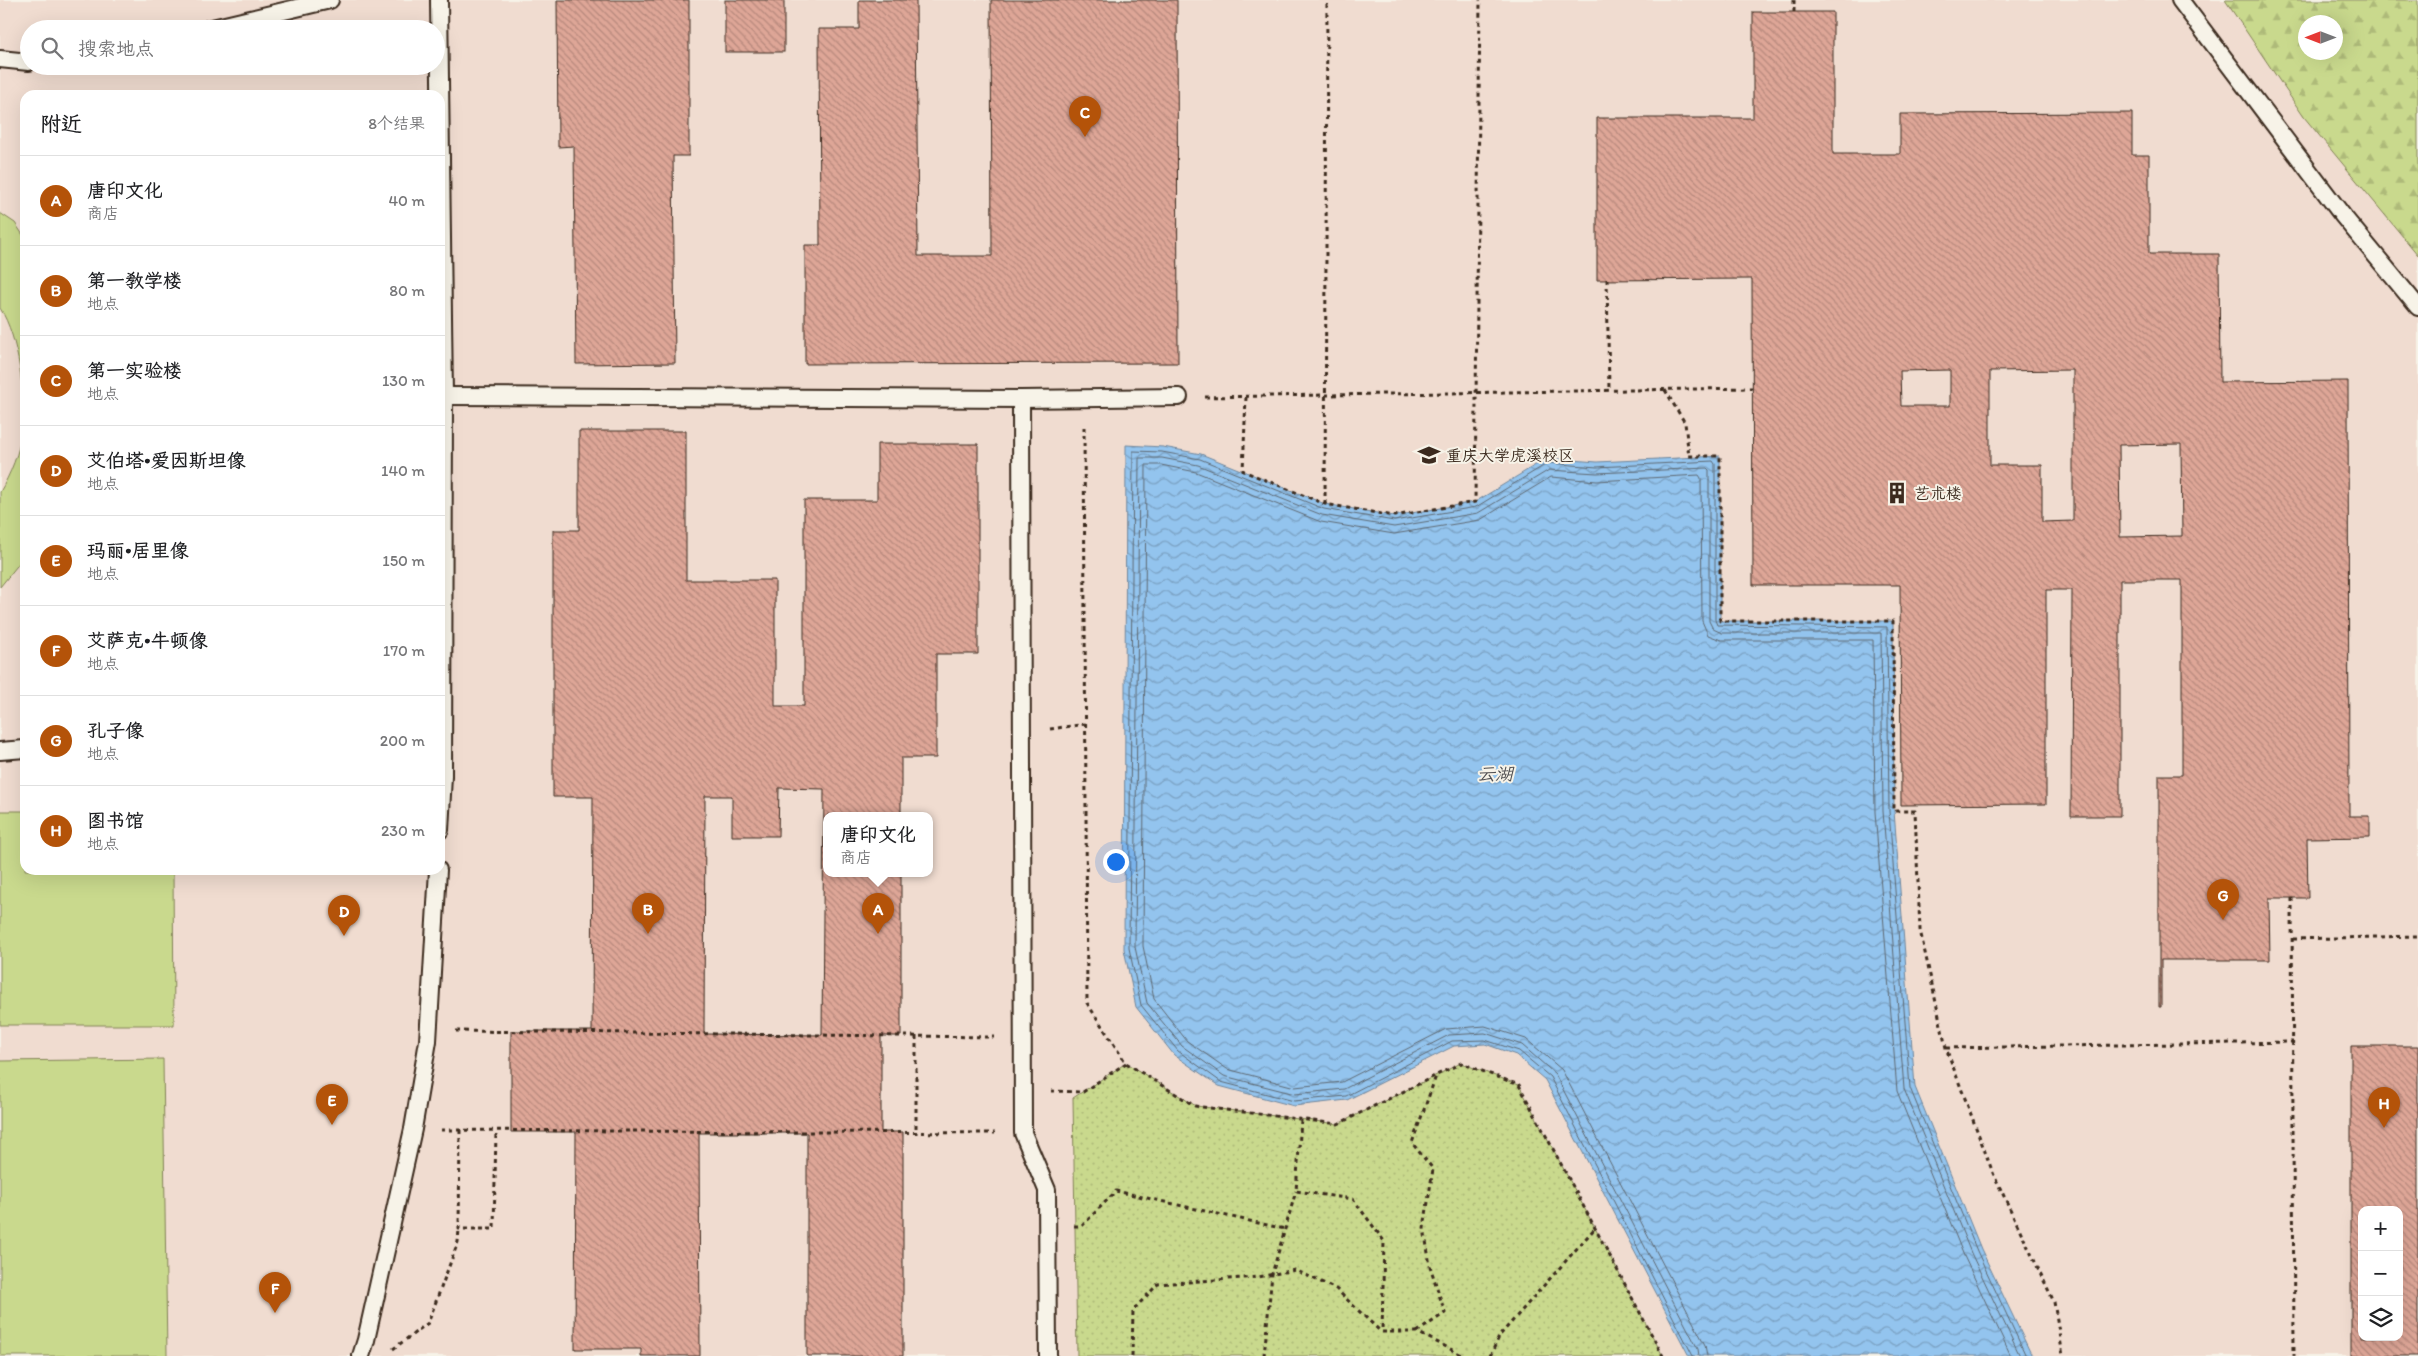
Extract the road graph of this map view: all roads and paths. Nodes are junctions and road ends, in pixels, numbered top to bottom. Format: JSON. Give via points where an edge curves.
{"nodes":[{"id":1,"x":330,"y":0,"type":"edge"},
{"id":2,"x":440,"y":0,"type":"edge"},
{"id":3,"x":1327,"y":0,"type":"edge"},
{"id":4,"x":1480,"y":0,"type":"edge"},
{"id":5,"x":1794,"y":0,"type":"edge"},
{"id":6,"x":2180,"y":0,"type":"edge"},
{"id":7,"x":1794,"y":12,"type":"dead end"},
{"id":8,"x":246,"y":20,"type":"edge"},
{"id":9,"x":440,"y":20,"type":"edge"},
{"id":10,"x":0,"y":59,"type":"edge"},
{"id":11,"x":20,"y":61,"type":"edge"},
{"id":12,"x":441,"y":75,"type":"edge"},
{"id":13,"x":441,"y":90,"type":"edge"},
{"id":14,"x":1607,"y":279,"type":"dead end"},
{"id":15,"x":2418,"y":307,"type":"edge"},
{"id":16,"x":1752,"y":388,"type":"dead end"},
{"id":17,"x":1609,"y":390,"type":"junction"},
{"id":18,"x":1665,"y":390,"type":"junction"},
{"id":19,"x":1476,"y":392,"type":"junction"},
{"id":20,"x":1325,"y":394,"type":"junction"},
{"id":21,"x":445,"y":396,"type":"edge"},
{"id":22,"x":1179,"y":397,"type":"joint"},
{"id":23,"x":1246,"y":397,"type":"junction"},
{"id":24,"x":1084,"y":398,"type":"junction"},
{"id":25,"x":1020,"y":399,"type":"junction"},
{"id":26,"x":1325,"y":504,"type":"junction"},
{"id":27,"x":1086,"y":724,"type":"junction"},
{"id":28,"x":1022,"y":733,"type":"junction"},
{"id":29,"x":20,"y":749,"type":"edge"},
{"id":30,"x":0,"y":751,"type":"edge"},
{"id":31,"x":438,"y":875,"type":"edge"},
{"id":32,"x":2292,"y":898,"type":"dead end"},
{"id":33,"x":2418,"y":936,"type":"edge"},
{"id":34,"x":2293,"y":939,"type":"junction"},
{"id":35,"x":429,"y":1031,"type":"junction"},
{"id":36,"x":916,"y":1036,"type":"junction"},
{"id":37,"x":1022,"y":1037,"type":"junction"},
{"id":38,"x":2293,"y":1042,"type":"junction"},
{"id":39,"x":1946,"y":1048,"type":"junction"},
{"id":40,"x":1126,"y":1063,"type":"junction"},
{"id":41,"x":1436,"y":1076,"type":"junction"},
{"id":42,"x":1023,"y":1091,"type":"junction"},
{"id":43,"x":1302,"y":1120,"type":"junction"},
{"id":44,"x":414,"y":1130,"type":"junction"},
{"id":45,"x":460,"y":1130,"type":"junction"},
{"id":46,"x":496,"y":1130,"type":"junction"},
{"id":47,"x":1023,"y":1133,"type":"junction"},
{"id":48,"x":916,"y":1134,"type":"junction"},
{"id":49,"x":1296,"y":1191,"type":"junction"},
{"id":50,"x":1048,"y":1226,"type":"junction"},
{"id":51,"x":1595,"y":1228,"type":"junction"},
{"id":52,"x":459,"y":1229,"type":"junction"},
{"id":53,"x":1285,"y":1229,"type":"junction"},
{"id":54,"x":1272,"y":1274,"type":"junction"},
{"id":55,"x":1382,"y":1332,"type":"junction"},
{"id":56,"x":1417,"y":1332,"type":"junction"},
{"id":57,"x":393,"y":1349,"type":"dead end"},
{"id":58,"x":361,"y":1356,"type":"edge"},
{"id":59,"x":1048,"y":1356,"type":"edge"},
{"id":60,"x":1132,"y":1356,"type":"edge"},
{"id":61,"x":1264,"y":1356,"type":"edge"},
{"id":62,"x":1464,"y":1356,"type":"edge"},
{"id":63,"x":1490,"y":1356,"type":"edge"},
{"id":64,"x":1663,"y":1356,"type":"edge"},
{"id":65,"x":2063,"y":1356,"type":"edge"},
{"id":66,"x":2294,"y":1356,"type":"edge"}],
"edges":[{"from":1,"to":8,"type":"lane"},
{"from":2,"to":9,"type":"lane"},
{"from":3,"to":20,"type":"path"},
{"from":4,"to":19,"type":"path"},
{"from":5,"to":7,"type":"path"},
{"from":6,"to":15,"type":"lane","via":[[2343,216]]},
{"from":10,"to":11,"type":"lane"},
{"from":12,"to":13,"type":"lane"},
{"from":14,"to":17,"type":"path"},
{"from":16,"to":18,"type":"path"},
{"from":17,"to":18,"type":"path"},
{"from":17,"to":19,"type":"path"},
{"from":18,"to":39,"type":"path","via":[[1685,423],[1689,456],[1720,456],[1720,621],[1893,621],[1894,811],[1915,811],[1920,930]]},
{"from":19,"to":20,"type":"path"},
{"from":19,"to":26,"type":"path","via":[[1474,502],[1394,516]]},
{"from":20,"to":23,"type":"path"},
{"from":20,"to":26,"type":"path"},
{"from":21,"to":25,"type":"lane"},
{"from":22,"to":23,"type":"path"},
{"from":22,"to":24,"type":"lane"},
{"from":23,"to":26,"type":"path","via":[[1242,471]]},
{"from":24,"to":25,"type":"lane"},
{"from":24,"to":27,"type":"path"},
{"from":25,"to":28,"type":"lane"},
{"from":27,"to":28,"type":"path"},
{"from":27,"to":40,"type":"path","via":[[1087,1003]]},
{"from":28,"to":37,"type":"lane"},
{"from":29,"to":30,"type":"lane"},
{"from":31,"to":35,"type":"lane"},
{"from":32,"to":34,"type":"path"},
{"from":33,"to":34,"type":"path"},
{"from":34,"to":38,"type":"path"},
{"from":35,"to":36,"type":"path"},
{"from":35,"to":44,"type":"lane"},
{"from":36,"to":37,"type":"path"},
{"from":36,"to":48,"type":"path"},
{"from":37,"to":42,"type":"lane"},
{"from":38,"to":39,"type":"path"},
{"from":38,"to":66,"type":"path"},
{"from":39,"to":65,"type":"path","via":[[1992,1173],[2054,1302]]},
{"from":40,"to":42,"type":"path","via":[[1083,1092]]},
{"from":40,"to":43,"type":"path","via":[[1196,1106]]},
{"from":41,"to":43,"type":"path","via":[[1338,1124]]},
{"from":41,"to":51,"type":"path","via":[[1461,1063],[1519,1085]]},
{"from":41,"to":56,"type":"path","via":[[1412,1143],[1433,1169],[1424,1228],[1430,1266],[1445,1313]]},
{"from":42,"to":47,"type":"lane"},
{"from":43,"to":49,"type":"path"},
{"from":44,"to":45,"type":"path"},
{"from":44,"to":58,"type":"lane"},
{"from":45,"to":46,"type":"path"},
{"from":45,"to":52,"type":"path"},
{"from":46,"to":48,"type":"path"},
{"from":46,"to":52,"type":"path","via":[[494,1229]]},
{"from":47,"to":48,"type":"path"},
{"from":47,"to":50,"type":"lane","via":[[1048,1190]]},
{"from":49,"to":53,"type":"path"},
{"from":49,"to":55,"type":"path","via":[[1353,1198],[1384,1241]]},
{"from":50,"to":53,"type":"path","via":[[1082,1226],[1116,1191]]},
{"from":50,"to":59,"type":"lane"},
{"from":51,"to":63,"type":"path","via":[[1500,1335]]},
{"from":51,"to":64,"type":"path"},
{"from":52,"to":57,"type":"path","via":[[458,1242],[428,1323]]},
{"from":53,"to":54,"type":"path"},
{"from":54,"to":55,"type":"path","via":[[1295,1270],[1336,1290]]},
{"from":54,"to":60,"type":"path","via":[[1158,1284],[1133,1310]]},
{"from":54,"to":61,"type":"path"},
{"from":55,"to":56,"type":"path"},
{"from":56,"to":62,"type":"path"}]}
